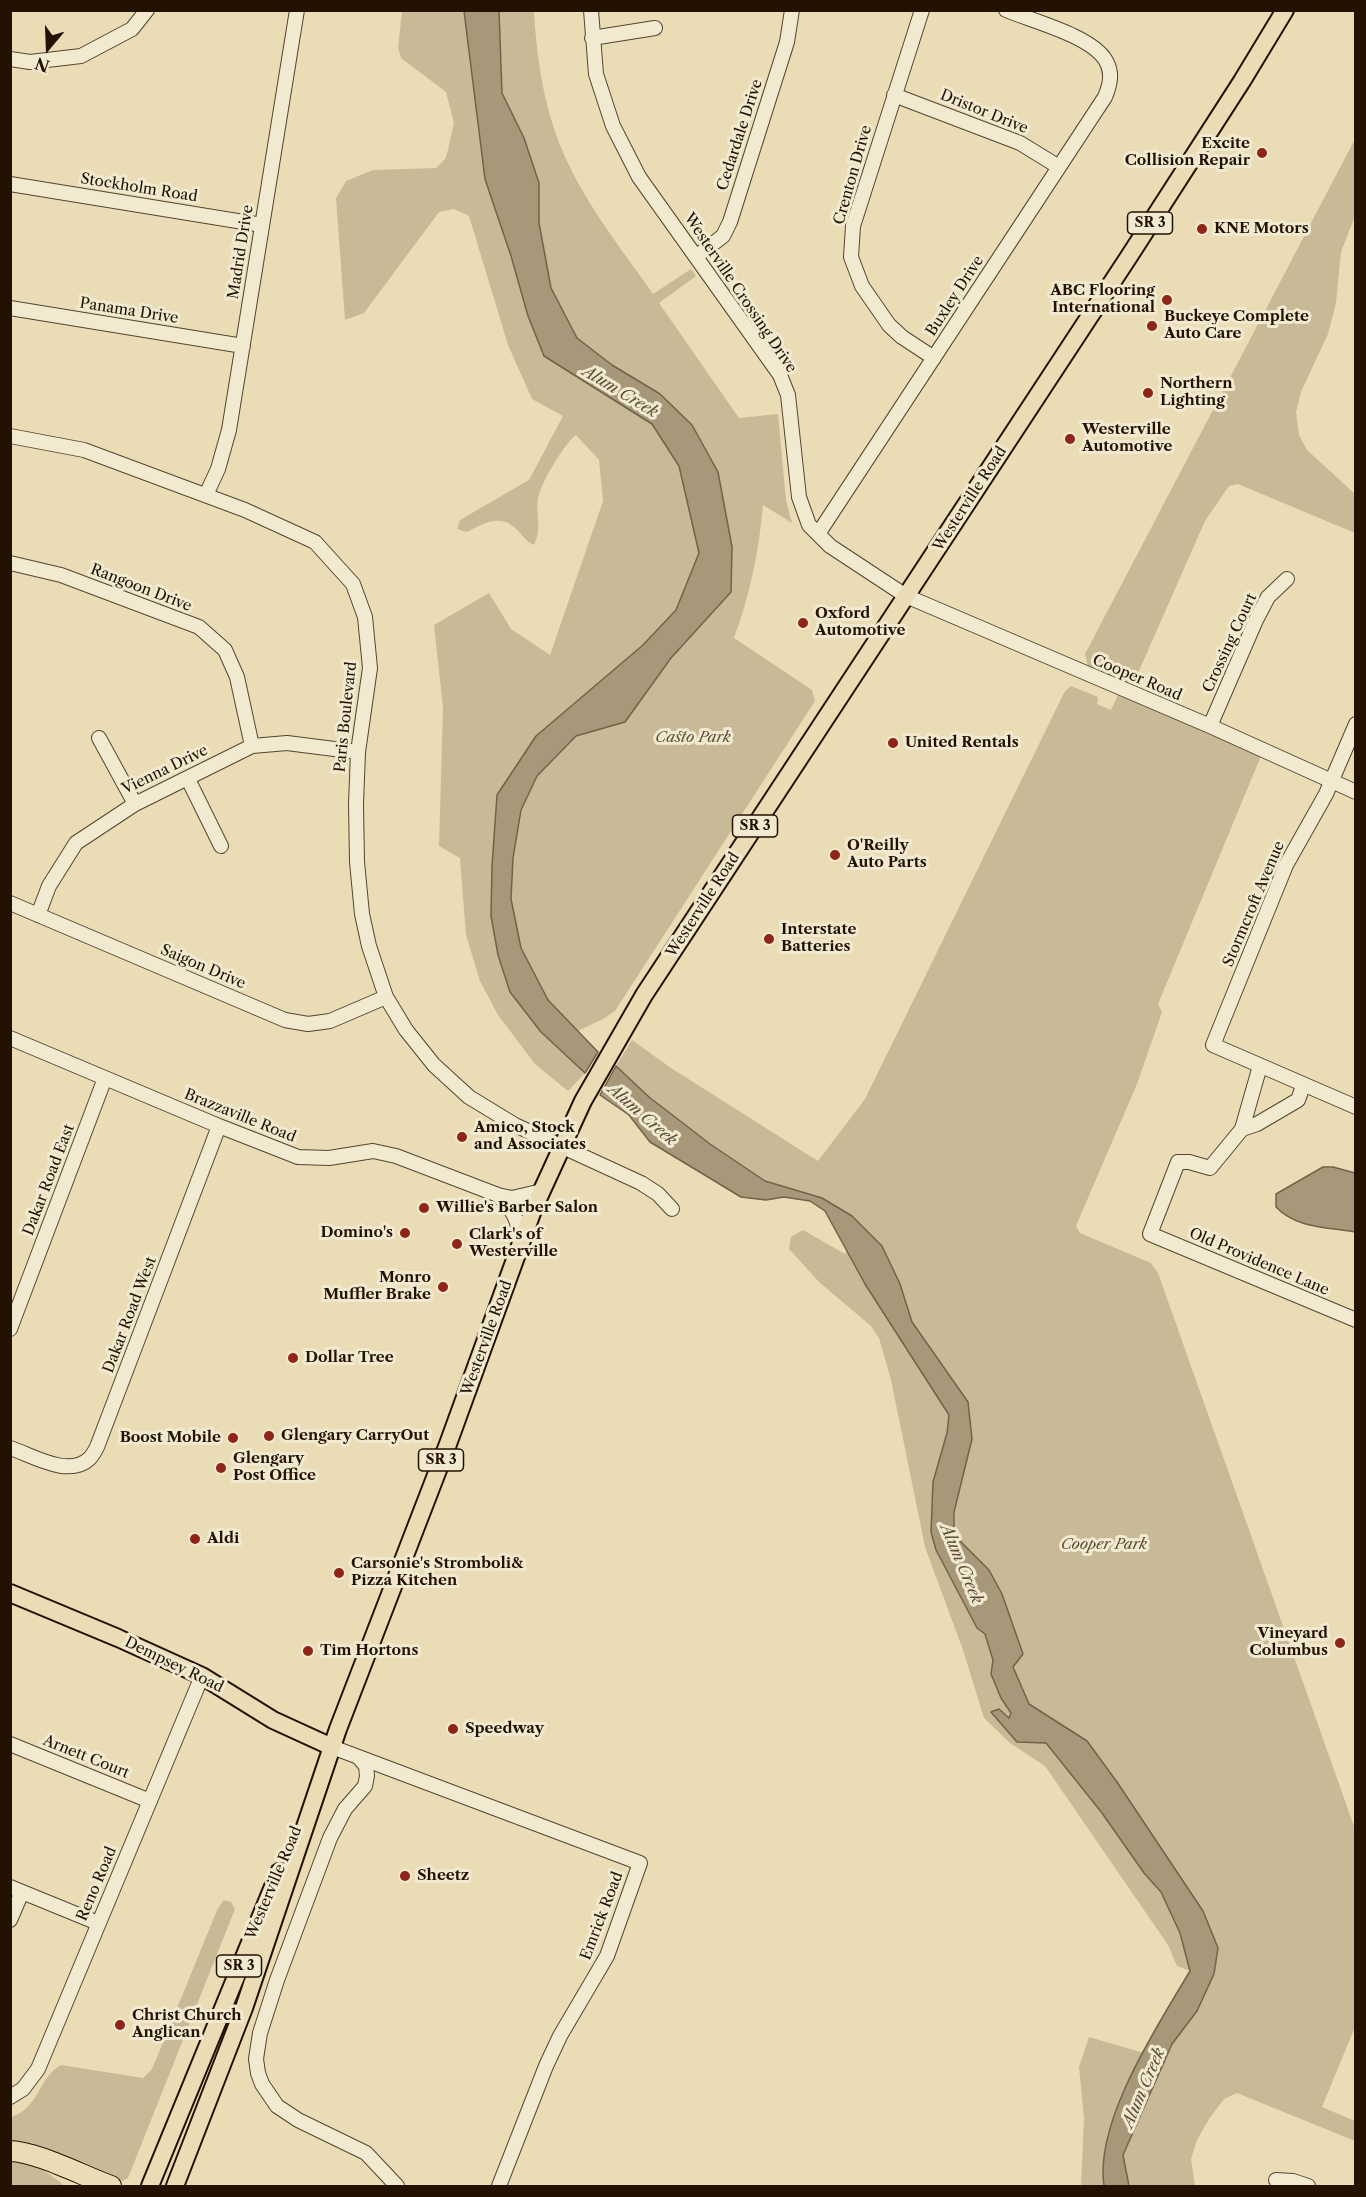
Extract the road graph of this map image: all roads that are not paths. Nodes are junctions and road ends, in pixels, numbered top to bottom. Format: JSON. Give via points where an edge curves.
{"nodes":[{"id":1,"x":147,"y":10,"type":"edge"},
{"id":2,"x":297,"y":10,"type":"edge"},
{"id":3,"x":591,"y":10,"type":"edge"},
{"id":4,"x":792,"y":10,"type":"edge"},
{"id":5,"x":922,"y":10,"type":"edge"},
{"id":6,"x":1006,"y":10,"type":"edge"},
{"id":7,"x":1285,"y":10,"type":"edge"},
{"id":8,"x":655,"y":28,"type":"dead end"},
{"id":9,"x":592,"y":38,"type":"junction"},
{"id":10,"x":10,"y":59,"type":"edge"},
{"id":11,"x":894,"y":95,"type":"junction"},
{"id":12,"x":1059,"y":167,"type":"junction"},
{"id":13,"x":10,"y":184,"type":"edge"},
{"id":14,"x":262,"y":225,"type":"junction"},
{"id":15,"x":697,"y":256,"type":"junction"},
{"id":16,"x":10,"y":308,"type":"edge"},
{"id":17,"x":243,"y":346,"type":"junction"},
{"id":18,"x":934,"y":358,"type":"junction"},
{"id":19,"x":10,"y":436,"type":"edge"},
{"id":20,"x":206,"y":495,"type":"junction"},
{"id":21,"x":818,"y":534,"type":"junction"},
{"id":22,"x":10,"y":563,"type":"edge"},
{"id":23,"x":1287,"y":579,"type":"dead end"},
{"id":24,"x":906,"y":596,"type":"junction"},
{"id":25,"x":1356,"y":724,"type":"edge"},
{"id":26,"x":1210,"y":726,"type":"junction"},
{"id":27,"x":99,"y":738,"type":"dead end"},
{"id":28,"x":252,"y":747,"type":"junction"},
{"id":29,"x":358,"y":752,"type":"junction"},
{"id":30,"x":188,"y":779,"type":"junction"},
{"id":31,"x":1332,"y":780,"type":"junction"},
{"id":32,"x":1356,"y":792,"type":"edge"},
{"id":33,"x":135,"y":804,"type":"junction"},
{"id":34,"x":221,"y":846,"type":"dead end"},
{"id":35,"x":10,"y":903,"type":"edge"},
{"id":36,"x":38,"y":915,"type":"junction"},
{"id":37,"x":386,"y":997,"type":"junction"},
{"id":38,"x":10,"y":1038,"type":"edge"},
{"id":39,"x":1260,"y":1066,"type":"junction"},
{"id":40,"x":105,"y":1078,"type":"junction"},
{"id":41,"x":1303,"y":1086,"type":"junction"},
{"id":42,"x":1356,"y":1107,"type":"edge"},
{"id":43,"x":219,"y":1126,"type":"junction"},
{"id":44,"x":1242,"y":1129,"type":"junction"},
{"id":45,"x":561,"y":1147,"type":"junction"},
{"id":46,"x":542,"y":1191,"type":"junction"},
{"id":47,"x":498,"y":1195,"type":"junction"},
{"id":48,"x":672,"y":1209,"type":"dead end"},
{"id":49,"x":521,"y":1246,"type":"junction"},
{"id":50,"x":1356,"y":1320,"type":"edge"},
{"id":51,"x":10,"y":1329,"type":"edge"},
{"id":52,"x":10,"y":1448,"type":"edge"},
{"id":53,"x":10,"y":1593,"type":"edge"},
{"id":54,"x":202,"y":1676,"type":"junction"},
{"id":55,"x":10,"y":1744,"type":"edge"},
{"id":56,"x":332,"y":1747,"type":"junction"},
{"id":57,"x":359,"y":1758,"type":"junction"},
{"id":58,"x":150,"y":1801,"type":"junction"},
{"id":59,"x":16,"y":1890,"type":"edge"},
{"id":60,"x":10,"y":1920,"type":"edge"},
{"id":61,"x":98,"y":1923,"type":"junction"},
{"id":62,"x":10,"y":2097,"type":"edge"},
{"id":63,"x":10,"y":2151,"type":"edge"},
{"id":64,"x":39,"y":2157,"type":"junction"},
{"id":65,"x":1276,"y":2180,"type":"dead end"},
{"id":66,"x":73,"y":2187,"type":"edge"},
{"id":67,"x":111,"y":2187,"type":"edge"},
{"id":68,"x":150,"y":2187,"type":"edge"},
{"id":69,"x":175,"y":2187,"type":"edge"},
{"id":70,"x":397,"y":2187,"type":"edge"},
{"id":71,"x":500,"y":2187,"type":"edge"},
{"id":72,"x":1308,"y":2187,"type":"edge"}],
"edges":[{"from":1,"to":10,"type":"street","via":[[132,29],[81,56],[30,62]]},
{"from":2,"to":14,"type":"street","name":"Madrid Drive"},
{"from":3,"to":9,"type":"street","name":"Westerville Crossing Drive"},
{"from":4,"to":15,"type":"street","name":"Cedardale Drive","via":[[787,42],[730,222],[723,236]]},
{"from":5,"to":11,"type":"street","name":"Crenton Drive"},
{"from":6,"to":12,"type":"street","name":"Buxley Drive","via":[[1083,41],[1105,60],[1111,73],[1105,97]]},
{"from":7,"to":24,"type":"main road","name":"Westerville Road","number":"SR 3"},
{"from":8,"to":9,"type":"street"},
{"from":9,"to":15,"type":"street","name":"Westerville Crossing Drive","via":[[596,74],[614,126],[639,177]]},
{"from":11,"to":12,"type":"street","name":"Dristor Drive","via":[[1020,143]]},
{"from":11,"to":18,"type":"street","name":"Crenton Drive","via":[[853,226],[850,257],[862,286],[889,325]]},
{"from":12,"to":18,"type":"street","name":"Buxley Drive"},
{"from":13,"to":14,"type":"street","name":"Stockholm Road"},
{"from":14,"to":17,"type":"street","name":"Madrid Drive"},
{"from":15,"to":21,"type":"street","name":"Westerville Crossing Drive","via":[[780,375],[788,395],[800,497],[809,525]]},
{"from":16,"to":17,"type":"street","name":"Panama Drive"},
{"from":17,"to":20,"type":"street","name":"Madrid Drive","via":[[229,430]]},
{"from":18,"to":21,"type":"street","name":"Buxley Drive"},
{"from":19,"to":20,"type":"street","name":"Paris Boulevard","via":[[84,450]]},
{"from":20,"to":29,"type":"street","name":"Paris Boulevard","via":[[315,542],[353,584],[365,617],[370,668]]},
{"from":21,"to":24,"type":"street","name":"Westerville Crossing Drive"},
{"from":22,"to":28,"type":"street","name":"Rangoon Drive","via":[[61,575],[200,627],[225,650],[237,677]]},
{"from":23,"to":26,"type":"street","name":"Crossing Court","via":[[1268,597]]},
{"from":24,"to":26,"type":"street","name":"Cooper Road"},
{"from":24,"to":45,"type":"main road","name":"Westerville Road","number":"SR 3","via":[[644,995]]},
{"from":25,"to":31,"type":"street","name":"Stormcroft Avenue"},
{"from":26,"to":31,"type":"street","name":"Cooper Road"},
{"from":27,"to":33,"type":"street"},
{"from":28,"to":29,"type":"street","name":"Vienna Drive","via":[[287,743]]},
{"from":28,"to":30,"type":"street","name":"Vienna Drive"},
{"from":29,"to":37,"type":"street","name":"Paris Boulevard","via":[[357,862],[362,914]]},
{"from":30,"to":33,"type":"street","name":"Vienna Drive"},
{"from":30,"to":34,"type":"street"},
{"from":31,"to":32,"type":"street","name":"Cooper Road"},
{"from":31,"to":39,"type":"street","name":"Stormcroft Avenue","via":[[1286,865],[1213,1045]]},
{"from":33,"to":36,"type":"street","name":"Vienna Drive","via":[[76,843],[49,886]]},
{"from":35,"to":36,"type":"street","name":"Saigon Drive"},
{"from":36,"to":37,"type":"street","name":"Saigon Drive","via":[[285,1020],[308,1024],[330,1021]]},
{"from":37,"to":45,"type":"street","name":"Paris Boulevard","via":[[434,1065],[469,1097]]},
{"from":38,"to":40,"type":"street","name":"Brazzaville Road"},
{"from":39,"to":41,"type":"street"},
{"from":39,"to":44,"type":"street"},
{"from":40,"to":43,"type":"street","name":"Brazzaville Road"},
{"from":40,"to":51,"type":"street","name":"Dakar Road East"},
{"from":41,"to":42,"type":"street"},
{"from":41,"to":44,"type":"street","via":[[1298,1101]]},
{"from":43,"to":47,"type":"street","name":"Brazzaville Road","via":[[298,1157],[329,1158],[373,1151],[396,1156]]},
{"from":43,"to":52,"type":"street","name":"Dakar Road West","via":[[98,1447],[88,1460],[73,1466],[58,1465]]},
{"from":44,"to":50,"type":"street","name":"Old Providence Lane","via":[[1210,1168],[1178,1162],[1150,1234]]},
{"from":45,"to":46,"type":"main road","name":"Westerville Road","number":"SR 3"},
{"from":45,"to":48,"type":"street","name":"Paris Boulevard","via":[[641,1183]]},
{"from":46,"to":47,"type":"street","name":"Brazzaville Road","via":[[512,1198]]},
{"from":46,"to":49,"type":"main road","name":"Westerville Road","number":"SR 3"},
{"from":47,"to":49,"type":"street","via":[[517,1220]]},
{"from":49,"to":56,"type":"main road","name":"Westerville Road","number":"SR 3"},
{"from":53,"to":54,"type":"main road","name":"Dempsey Road"},
{"from":54,"to":56,"type":"main road","name":"Dempsey Road","via":[[273,1720]]},
{"from":54,"to":58,"type":"street","name":"Reno Road"},
{"from":55,"to":58,"type":"street","name":"Arnett Court"},
{"from":56,"to":57,"type":"street","name":"Emrick Road"},
{"from":56,"to":68,"type":"main road","name":"Westerville Road","number":"SR 3"},
{"from":56,"to":69,"type":"main road","name":"Westerville Road","number":"SR 3","via":[[243,2008]]},
{"from":57,"to":70,"type":"street","via":[[366,1766],[365,1786],[345,1809],[330,1838],[277,1980],[256,2059],[262,2084],[277,2106],[366,2153]]},
{"from":57,"to":71,"type":"street","name":"Emrick Road","via":[[640,1863],[607,1956],[546,2066]]},
{"from":58,"to":61,"type":"street","name":"Reno Road"},
{"from":59,"to":60,"type":"street"},
{"from":59,"to":61,"type":"street"},
{"from":61,"to":62,"type":"street","name":"Reno Road","via":[[38,2068],[23,2089]]},
{"from":63,"to":64,"type":"highway"},
{"from":64,"to":66,"type":"highway"},
{"from":64,"to":67,"type":"highway"},
{"from":65,"to":72,"type":"street"}]}
